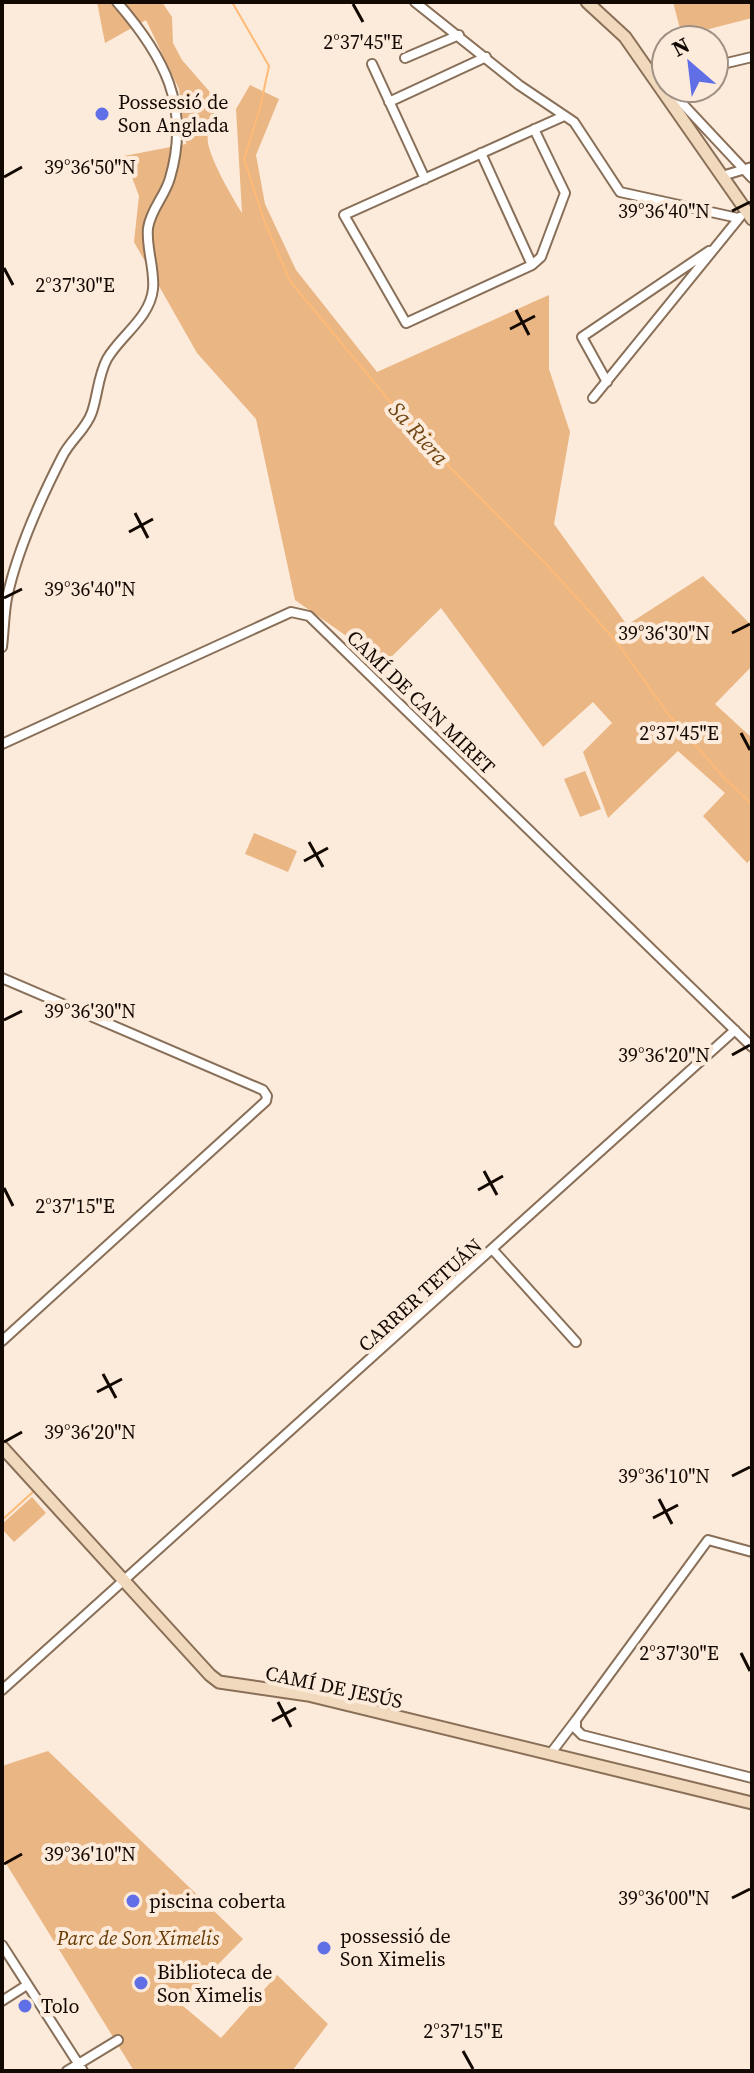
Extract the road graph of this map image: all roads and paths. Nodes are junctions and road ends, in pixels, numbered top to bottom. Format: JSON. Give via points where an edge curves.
{"nodes":[{"id":1,"x":117,"y":2,"type":"edge"},
{"id":2,"x":415,"y":2,"type":"edge"},
{"id":3,"x":587,"y":2,"type":"edge"},
{"id":4,"x":459,"y":35,"type":"junction"},
{"id":5,"x":486,"y":57,"type":"junction"},
{"id":6,"x":752,"y":57,"type":"edge"},
{"id":7,"x":405,"y":58,"type":"dead end"},
{"id":8,"x":730,"y":62,"type":"edge"},
{"id":9,"x":372,"y":64,"type":"dead end"},
{"id":10,"x":650,"y":66,"type":"edge"},
{"id":11,"x":389,"y":102,"type":"junction"},
{"id":12,"x":677,"y":104,"type":"edge"},
{"id":13,"x":683,"y":104,"type":"edge"},
{"id":14,"x":564,"y":116,"type":"junction"},
{"id":15,"x":534,"y":129,"type":"junction"},
{"id":16,"x":481,"y":153,"type":"junction"},
{"id":17,"x":748,"y":168,"type":"edge"},
{"id":18,"x":722,"y":176,"type":"junction"},
{"id":19,"x":752,"y":178,"type":"edge"},
{"id":20,"x":425,"y":179,"type":"junction"},
{"id":21,"x":746,"y":217,"type":"edge"},
{"id":22,"x":716,"y":246,"type":"junction"},
{"id":23,"x":532,"y":265,"type":"junction"},
{"id":24,"x":607,"y":382,"type":"junction"},
{"id":25,"x":593,"y":398,"type":"dead end"},
{"id":26,"x":2,"y":647,"type":"edge"},
{"id":27,"x":2,"y":744,"type":"edge"},
{"id":28,"x":2,"y":978,"type":"edge"},
{"id":29,"x":735,"y":1030,"type":"junction"},
{"id":30,"x":752,"y":1047,"type":"edge"},
{"id":31,"x":493,"y":1250,"type":"junction"},
{"id":32,"x":2,"y":1341,"type":"edge"},
{"id":33,"x":576,"y":1342,"type":"dead end"},
{"id":34,"x":2,"y":1447,"type":"edge"},
{"id":35,"x":752,"y":1552,"type":"edge"},
{"id":36,"x":124,"y":1582,"type":"junction"},
{"id":37,"x":2,"y":1690,"type":"edge"},
{"id":38,"x":576,"y":1725,"type":"junction"},
{"id":39,"x":551,"y":1753,"type":"junction"},
{"id":40,"x":752,"y":1778,"type":"edge"},
{"id":41,"x":752,"y":1803,"type":"edge"},
{"id":42,"x":2,"y":1945,"type":"edge"},
{"id":43,"x":27,"y":1985,"type":"junction"},
{"id":44,"x":2,"y":2001,"type":"edge"},
{"id":45,"x":118,"y":2040,"type":"dead end"},
{"id":46,"x":81,"y":2067,"type":"edge"},
{"id":47,"x":67,"y":2071,"type":"edge"}],
"edges":[{"from":1,"to":26,"type":"street","via":[[154,51],[179,116],[170,182],[148,228],[153,288],[147,307],[108,357],[93,411],[64,452],[45,493],[7,598]]},
{"from":2,"to":4,"type":"street"},
{"from":3,"to":10,"type":"street"},
{"from":4,"to":5,"type":"street"},
{"from":4,"to":7,"type":"street"},
{"from":5,"to":11,"type":"street"},
{"from":5,"to":14,"type":"street"},
{"from":6,"to":8,"type":"street"},
{"from":9,"to":11,"type":"street"},
{"from":11,"to":20,"type":"street"},
{"from":12,"to":18,"type":"street"},
{"from":13,"to":17,"type":"street"},
{"from":14,"to":15,"type":"street"},
{"from":14,"to":21,"type":"street","via":[[574,122],[620,192]]},
{"from":15,"to":16,"type":"street"},
{"from":15,"to":23,"type":"street","via":[[565,193],[541,257]]},
{"from":16,"to":20,"type":"street"},
{"from":16,"to":23,"type":"street"},
{"from":17,"to":18,"type":"street"},
{"from":17,"to":19,"type":"street"},
{"from":18,"to":21,"type":"street"},
{"from":20,"to":23,"type":"street","via":[[344,215],[406,323]]},
{"from":21,"to":22,"type":"street"},
{"from":22,"to":24,"type":"street"},
{"from":22,"to":24,"type":"street","via":[[582,337]]},
{"from":24,"to":25,"type":"street"},
{"from":27,"to":29,"type":"street","name":"CAMÍ DE CA'N MIRET","via":[[291,612],[309,616]]},
{"from":28,"to":32,"type":"street","via":[[267,1096]]},
{"from":29,"to":30,"type":"street","name":"CAMÍ DE CA'N MIRET"},
{"from":29,"to":31,"type":"street","name":"CARRER TETUÁN"},
{"from":31,"to":33,"type":"street"},
{"from":31,"to":36,"type":"street","name":"CARRER TETUÁN"},
{"from":34,"to":36,"type":"street","name":"CAMÍ DE JESÚS"},
{"from":35,"to":38,"type":"street","via":[[708,1540]]},
{"from":36,"to":37,"type":"street","name":"CARRER TETUÁN"},
{"from":36,"to":39,"type":"street","name":"CAMÍ DE JESÚS","via":[[219,1682],[308,1695]]},
{"from":38,"to":39,"type":"street"},
{"from":38,"to":40,"type":"street","via":[[582,1735]]},
{"from":39,"to":41,"type":"street","name":"CAMÍ DE JESÚS"},
{"from":42,"to":43,"type":"street"},
{"from":43,"to":44,"type":"street"},
{"from":43,"to":46,"type":"street"},
{"from":45,"to":46,"type":"street"},
{"from":46,"to":47,"type":"street"}]}
